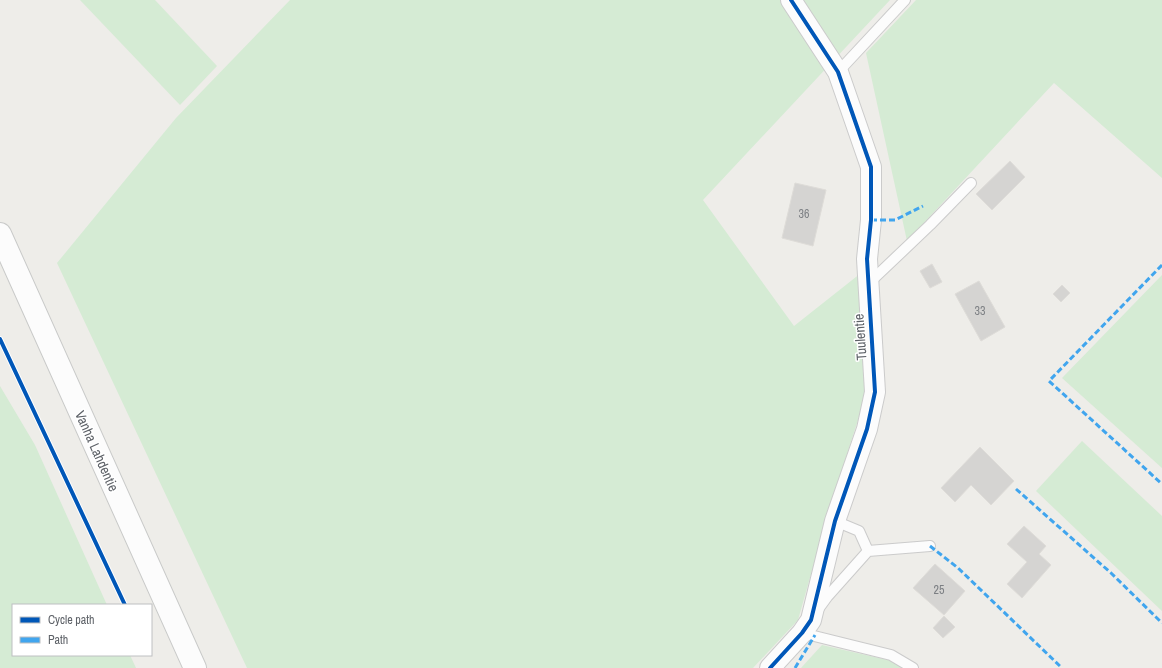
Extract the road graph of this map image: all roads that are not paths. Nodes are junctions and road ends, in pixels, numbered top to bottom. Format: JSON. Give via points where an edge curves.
{"nodes":[{"id":1,"x":791,"y":0,"type":"edge"},
{"id":2,"x":906,"y":0,"type":"edge"},
{"id":3,"x":838,"y":72,"type":"junction"},
{"id":4,"x":971,"y":183,"type":"dead end"},
{"id":5,"x":0,"y":234,"type":"edge"},
{"id":6,"x":868,"y":284,"type":"junction"},
{"id":7,"x":835,"y":521,"type":"junction"},
{"id":8,"x":930,"y":546,"type":"dead end"},
{"id":9,"x":868,"y":551,"type":"junction"},
{"id":10,"x":807,"y":626,"type":"junction"},
{"id":11,"x":195,"y":668,"type":"edge"},
{"id":12,"x":770,"y":668,"type":"edge"},
{"id":13,"x":913,"y":668,"type":"edge"}],
"edges":[{"from":1,"to":3,"type":"street","name":"Tuulentie"},
{"from":2,"to":3,"type":"lane"},
{"from":3,"to":6,"type":"street","name":"Tuulentie","via":[[871,168],[871,220],[866,259]]},
{"from":4,"to":6,"type":"lane"},
{"from":5,"to":11,"type":"main road","name":"Vanha Lahdentie"},
{"from":6,"to":7,"type":"street","name":"Tuulentie","via":[[875,392],[867,429]]},
{"from":7,"to":9,"type":"lane","via":[[859,531]]},
{"from":7,"to":10,"type":"street","name":"Tuulentie"},
{"from":8,"to":9,"type":"lane"},
{"from":9,"to":10,"type":"lane","via":[[827,597]]},
{"from":10,"to":12,"type":"street","name":"Tuulentie"},
{"from":10,"to":13,"type":"lane","via":[[891,655]]}]}
